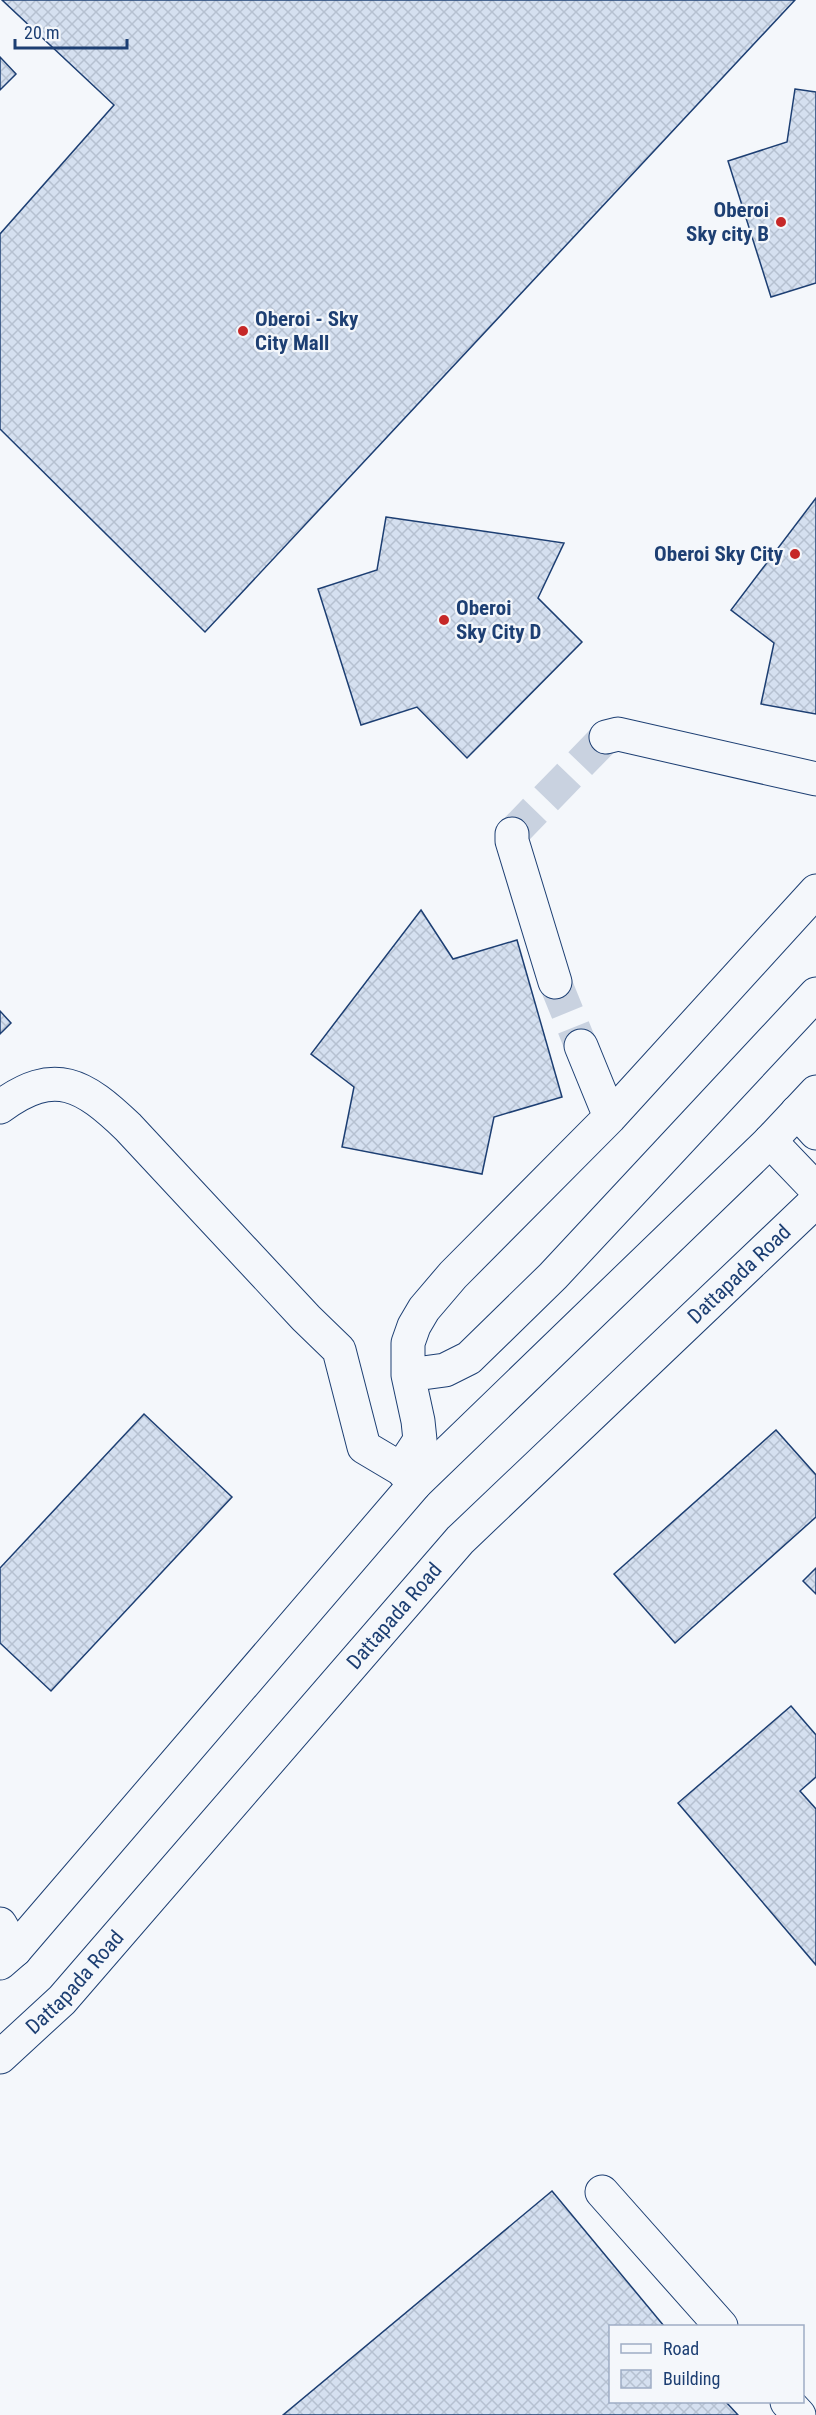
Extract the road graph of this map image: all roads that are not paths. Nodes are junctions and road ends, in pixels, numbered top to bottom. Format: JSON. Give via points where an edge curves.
{"nodes":[{"id":1,"x":606,"y":737,"type":"dead end"},
{"id":2,"x":816,"y":779,"type":"edge"},
{"id":3,"x":512,"y":834,"type":"dead end"},
{"id":4,"x":816,"y":891,"type":"edge"},
{"id":5,"x":555,"y":982,"type":"tunnel mouth"},
{"id":6,"x":816,"y":994,"type":"edge"},
{"id":7,"x":581,"y":1046,"type":"tunnel mouth"},
{"id":8,"x":0,"y":1107,"type":"edge"},
{"id":9,"x":810,"y":1112,"type":"edge"},
{"id":10,"x":610,"y":1117,"type":"junction"},
{"id":11,"x":770,"y":1141,"type":"junction"},
{"id":12,"x":816,"y":1189,"type":"edge"},
{"id":13,"x":816,"y":1201,"type":"edge"},
{"id":14,"x":408,"y":1375,"type":"junction"},
{"id":15,"x":408,"y":1476,"type":"junction"},
{"id":16,"x":5,"y":1946,"type":"edge"},
{"id":17,"x":0,"y":2057,"type":"edge"},
{"id":18,"x":602,"y":2192,"type":"dead end"},
{"id":19,"x":720,"y":2325,"type":"edge"},
{"id":20,"x":788,"y":2403,"type":"edge"},
{"id":21,"x":799,"y":2415,"type":"edge"}],
"edges":[{"from":1,"to":2,"type":"street","via":[[618,734]]},
{"from":3,"to":5,"type":"street"},
{"from":4,"to":10,"type":"street"},
{"from":6,"to":14,"type":"street","via":[[553,1276],[469,1358],[445,1370]]},
{"from":7,"to":10,"type":"street"},
{"from":8,"to":15,"type":"street","via":[[17,1094],[50,1083],[75,1088],[103,1103],[339,1350],[364,1448]]},
{"from":9,"to":11,"type":"street"},
{"from":10,"to":14,"type":"street","via":[[424,1309],[408,1343]]},
{"from":11,"to":12,"type":"street"},
{"from":11,"to":15,"type":"street"},
{"from":13,"to":17,"type":"street","name":"Dattapada Road","via":[[460,1540],[62,2000]]},
{"from":14,"to":15,"type":"street","via":[[420,1440]]},
{"from":15,"to":16,"type":"street"},
{"from":18,"to":19,"type":"street"},
{"from":20,"to":21,"type":"street"}]}
